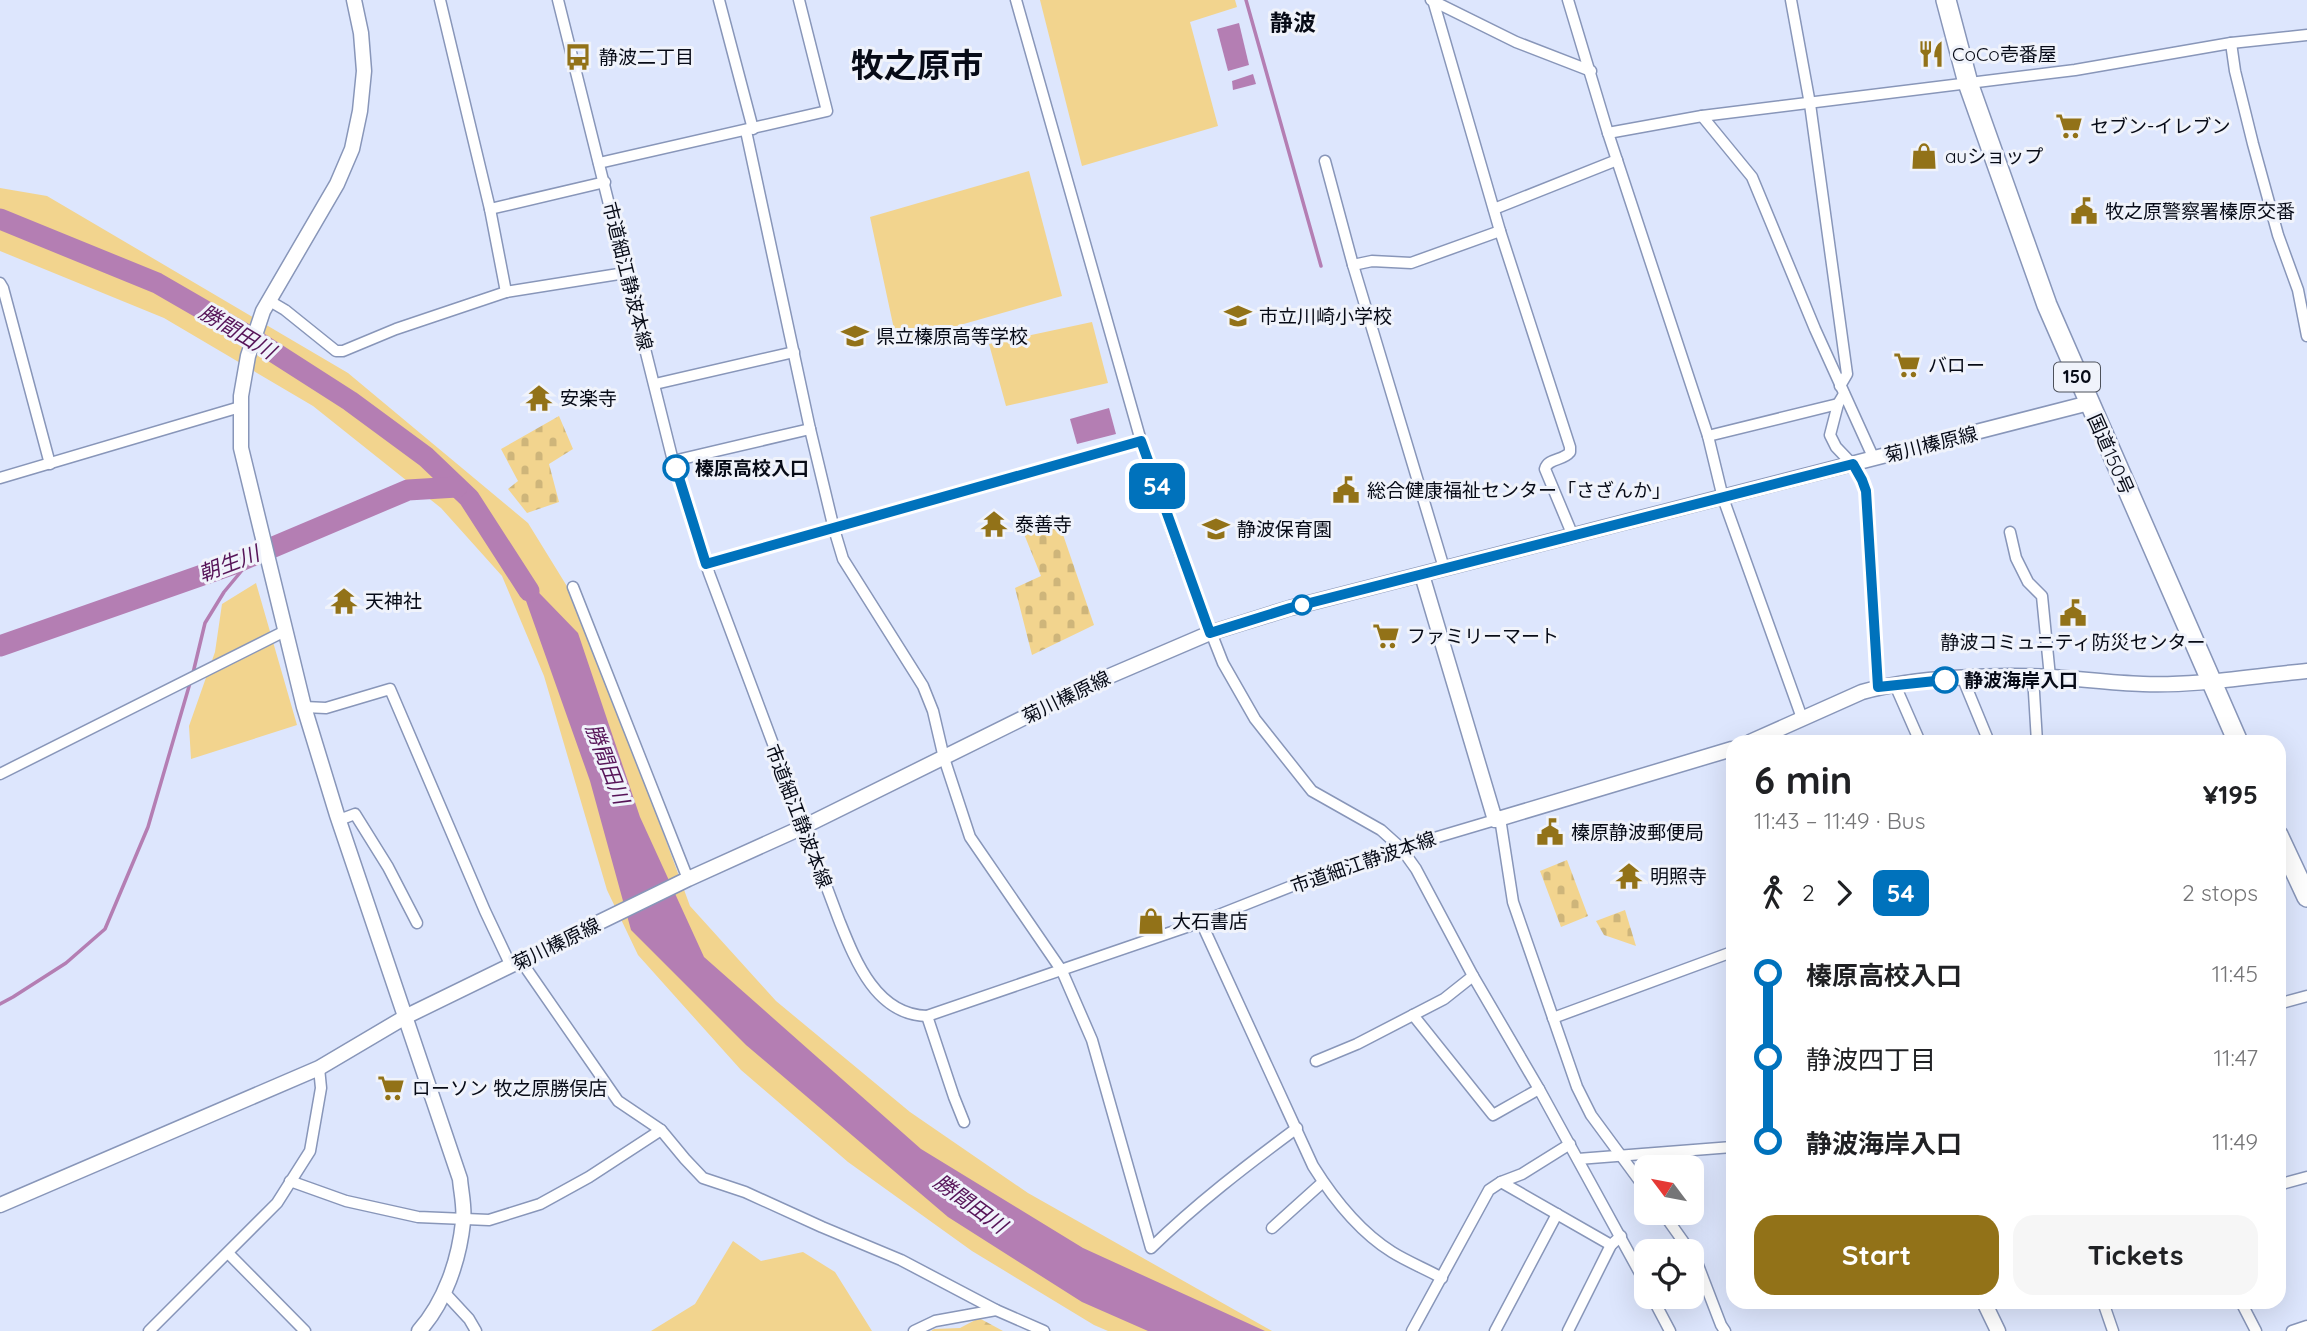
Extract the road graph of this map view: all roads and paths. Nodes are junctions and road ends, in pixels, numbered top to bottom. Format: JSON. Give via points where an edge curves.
{"nodes":[{"id":1,"x":354,"y":0,"type":"edge"},
{"id":2,"x":440,"y":0,"type":"edge"},
{"id":3,"x":558,"y":0,"type":"edge"},
{"id":4,"x":719,"y":0,"type":"edge"},
{"id":5,"x":799,"y":0,"type":"edge"},
{"id":6,"x":1016,"y":0,"type":"edge"},
{"id":7,"x":1568,"y":0,"type":"edge"},
{"id":8,"x":1791,"y":0,"type":"edge"},
{"id":9,"x":1946,"y":0,"type":"edge"},
{"id":10,"x":1433,"y":1,"type":"edge"},
{"id":11,"x":2307,"y":35,"type":"edge"},
{"id":12,"x":2231,"y":43,"type":"junction"},
{"id":13,"x":1591,"y":71,"type":"junction"},
{"id":14,"x":1968,"y":83,"type":"junction"},
{"id":15,"x":1810,"y":104,"type":"junction"},
{"id":16,"x":1702,"y":116,"type":"junction"},
{"id":17,"x":750,"y":130,"type":"junction"},
{"id":18,"x":1608,"y":133,"type":"junction"},
{"id":19,"x":1617,"y":160,"type":"junction"},
{"id":20,"x":1325,"y":162,"type":"dead end"},
{"id":21,"x":599,"y":163,"type":"junction"},
{"id":22,"x":604,"y":182,"type":"junction"},
{"id":23,"x":490,"y":209,"type":"junction"},
{"id":24,"x":1494,"y":209,"type":"junction"},
{"id":25,"x":1500,"y":231,"type":"junction"},
{"id":26,"x":1353,"y":265,"type":"junction"},
{"id":27,"x":625,"y":272,"type":"junction"},
{"id":28,"x":0,"y":283,"type":"edge"},
{"id":29,"x":506,"y":292,"type":"junction"},
{"id":30,"x":265,"y":306,"type":"junction"},
{"id":31,"x":2307,"y":336,"type":"edge"},
{"id":32,"x":794,"y":352,"type":"junction"},
{"id":33,"x":654,"y":384,"type":"junction"},
{"id":34,"x":1841,"y":395,"type":"junction"},
{"id":35,"x":241,"y":401,"type":"junction"},
{"id":36,"x":2089,"y":403,"type":"junction"},
{"id":37,"x":810,"y":429,"type":"junction"},
{"id":38,"x":1708,"y":436,"type":"junction"},
{"id":39,"x":1141,"y":441,"type":"junction"},
{"id":40,"x":1874,"y":459,"type":"junction"},
{"id":41,"x":673,"y":461,"type":"junction"},
{"id":42,"x":50,"y":464,"type":"junction"},
{"id":43,"x":1853,"y":464,"type":"junction"},
{"id":44,"x":0,"y":478,"type":"edge"},
{"id":45,"x":1723,"y":498,"type":"junction"},
{"id":46,"x":834,"y":529,"type":"junction"},
{"id":47,"x":2010,"y":532,"type":"dead end"},
{"id":48,"x":1573,"y":536,"type":"junction"},
{"id":49,"x":706,"y":564,"type":"junction"},
{"id":50,"x":1444,"y":568,"type":"junction"},
{"id":51,"x":1422,"y":575,"type":"junction"},
{"id":52,"x":573,"y":587,"type":"dead end"},
{"id":53,"x":285,"y":631,"type":"junction"},
{"id":54,"x":1210,"y":633,"type":"junction"},
{"id":55,"x":2307,"y":671,"type":"edge"},
{"id":56,"x":2033,"y":676,"type":"junction"},
{"id":57,"x":2050,"y":677,"type":"junction"},
{"id":58,"x":1964,"y":679,"type":"junction"},
{"id":59,"x":2212,"y":682,"type":"junction"},
{"id":60,"x":1895,"y":685,"type":"junction"},
{"id":61,"x":1878,"y":687,"type":"junction"},
{"id":62,"x":304,"y":707,"type":"junction"},
{"id":63,"x":1802,"y":718,"type":"junction"},
{"id":64,"x":1764,"y":735,"type":"edge"},
{"id":65,"x":1917,"y":735,"type":"edge"},
{"id":66,"x":1986,"y":735,"type":"edge"},
{"id":67,"x":2037,"y":735,"type":"edge"},
{"id":68,"x":2235,"y":735,"type":"edge"},
{"id":69,"x":1726,"y":751,"type":"edge"},
{"id":70,"x":944,"y":758,"type":"junction"},
{"id":71,"x":0,"y":774,"type":"edge"},
{"id":72,"x":1498,"y":819,"type":"junction"},
{"id":73,"x":339,"y":820,"type":"junction"},
{"id":74,"x":803,"y":827,"type":"junction"},
{"id":75,"x":1401,"y":848,"type":"junction"},
{"id":76,"x":2286,"y":862,"type":"edge"},
{"id":77,"x":688,"y":879,"type":"junction"},
{"id":78,"x":2307,"y":897,"type":"edge"},
{"id":79,"x":1201,"y":922,"type":"junction"},
{"id":80,"x":417,"y":923,"type":"dead end"},
{"id":81,"x":1726,"y":954,"type":"edge"},
{"id":82,"x":516,"y":964,"type":"junction"},
{"id":83,"x":1062,"y":971,"type":"junction"},
{"id":84,"x":1473,"y":976,"type":"junction"},
{"id":85,"x":2307,"y":996,"type":"edge"},
{"id":86,"x":2286,"y":1002,"type":"edge"},
{"id":87,"x":1413,"y":1015,"type":"junction"},
{"id":88,"x":407,"y":1016,"type":"junction"},
{"id":89,"x":927,"y":1016,"type":"junction"},
{"id":90,"x":1553,"y":1018,"type":"junction"},
{"id":91,"x":1316,"y":1060,"type":"dead end"},
{"id":92,"x":319,"y":1068,"type":"junction"},
{"id":93,"x":1539,"y":1089,"type":"junction"},
{"id":94,"x":964,"y":1122,"type":"dead end"},
{"id":95,"x":1297,"y":1128,"type":"junction"},
{"id":96,"x":661,"y":1130,"type":"junction"},
{"id":97,"x":1570,"y":1144,"type":"junction"},
{"id":98,"x":1726,"y":1147,"type":"edge"},
{"id":99,"x":1622,"y":1156,"type":"junction"},
{"id":100,"x":1578,"y":1159,"type":"junction"},
{"id":101,"x":1634,"y":1173,"type":"edge"},
{"id":102,"x":2307,"y":1177,"type":"edge"},
{"id":103,"x":290,"y":1181,"type":"junction"},
{"id":104,"x":1323,"y":1182,"type":"junction"},
{"id":105,"x":1501,"y":1182,"type":"junction"},
{"id":106,"x":2286,"y":1183,"type":"edge"},
{"id":107,"x":0,"y":1205,"type":"edge"},
{"id":108,"x":1557,"y":1214,"type":"junction"},
{"id":109,"x":464,"y":1219,"type":"junction"},
{"id":110,"x":1272,"y":1228,"type":"dead end"},
{"id":111,"x":1621,"y":1236,"type":"junction"},
{"id":112,"x":1611,"y":1245,"type":"junction"},
{"id":113,"x":228,"y":1254,"type":"junction"},
{"id":114,"x":1634,"y":1261,"type":"edge"},
{"id":115,"x":1442,"y":1278,"type":"junction"},
{"id":116,"x":1704,"y":1280,"type":"edge"},
{"id":117,"x":444,"y":1293,"type":"junction"},
{"id":118,"x":1659,"y":1309,"type":"edge"},
{"id":119,"x":1987,"y":1309,"type":"edge"},
{"id":120,"x":2105,"y":1309,"type":"edge"},
{"id":121,"x":2245,"y":1309,"type":"edge"},
{"id":122,"x":996,"y":1310,"type":"junction"},
{"id":123,"x":2307,"y":1326,"type":"edge"},
{"id":124,"x":1995,"y":1330,"type":"edge"},
{"id":125,"x":149,"y":1331,"type":"edge"},
{"id":126,"x":304,"y":1331,"type":"edge"},
{"id":127,"x":419,"y":1331,"type":"edge"},
{"id":128,"x":476,"y":1331,"type":"edge"},
{"id":129,"x":915,"y":1331,"type":"edge"},
{"id":130,"x":1044,"y":1331,"type":"edge"},
{"id":131,"x":1412,"y":1331,"type":"edge"},
{"id":132,"x":1495,"y":1331,"type":"edge"},
{"id":133,"x":1569,"y":1331,"type":"edge"},
{"id":134,"x":1670,"y":1331,"type":"edge"},
{"id":135,"x":1726,"y":1331,"type":"edge"},
{"id":136,"x":2113,"y":1331,"type":"edge"},
{"id":137,"x":2256,"y":1331,"type":"edge"},
{"id":138,"x":2292,"y":1331,"type":"edge"}],
"edges":[{"from":1,"to":30,"type":"street","via":[[364,71],[352,149],[337,184]]},
{"from":2,"to":23,"type":"street"},
{"from":3,"to":21,"type":"street","name":"市道細江静波本線"},
{"from":4,"to":17,"type":"street"},
{"from":5,"to":17,"type":"street","via":[[827,111]]},
{"from":6,"to":39,"type":"street"},
{"from":7,"to":13,"type":"street"},
{"from":8,"to":15,"type":"street"},
{"from":9,"to":14,"type":"highway","name":"国道150号","number":"150"},
{"from":10,"to":13,"type":"street","via":[[1516,42]]},
{"from":10,"to":24,"type":"street"},
{"from":11,"to":12,"type":"street"},
{"from":12,"to":14,"type":"street"},
{"from":12,"to":31,"type":"street","via":[[2253,144],[2298,290]]},
{"from":13,"to":18,"type":"street"},
{"from":14,"to":15,"type":"street"},
{"from":14,"to":36,"type":"highway","name":"国道150号","number":"150","via":[[2047,305]]},
{"from":15,"to":16,"type":"street"},
{"from":15,"to":34,"type":"street","via":[[1847,374]]},
{"from":16,"to":18,"type":"street"},
{"from":16,"to":34,"type":"street","via":[[1752,177]]},
{"from":17,"to":21,"type":"street"},
{"from":17,"to":32,"type":"street"},
{"from":18,"to":19,"type":"street"},
{"from":19,"to":24,"type":"street"},
{"from":19,"to":38,"type":"street"},
{"from":20,"to":26,"type":"street"},
{"from":21,"to":22,"type":"street","name":"市道細江静波本線"},
{"from":22,"to":23,"type":"street"},
{"from":22,"to":27,"type":"street","name":"市道細江静波本線"},
{"from":23,"to":29,"type":"street"},
{"from":24,"to":25,"type":"street"},
{"from":25,"to":26,"type":"street","via":[[1411,263]]},
{"from":25,"to":48,"type":"street","via":[[1570,447],[1566,457],[1551,461],[1545,469]]},
{"from":26,"to":50,"type":"street"},
{"from":27,"to":29,"type":"street"},
{"from":27,"to":33,"type":"street","name":"市道細江静波本線"},
{"from":28,"to":42,"type":"street"},
{"from":29,"to":30,"type":"street","via":[[343,352],[335,351],[285,310]]},
{"from":30,"to":35,"type":"street","via":[[248,356]]},
{"from":32,"to":33,"type":"street"},
{"from":32,"to":37,"type":"street"},
{"from":33,"to":41,"type":"street","name":"市道細江静波本線"},
{"from":34,"to":38,"type":"street"},
{"from":34,"to":40,"type":"street"},
{"from":34,"to":43,"type":"street","via":[[1830,435]]},
{"from":35,"to":42,"type":"street"},
{"from":35,"to":53,"type":"street","via":[[241,448]]},
{"from":36,"to":40,"type":"street","name":"菊川榛原線"},
{"from":36,"to":59,"type":"highway","name":"国道150号","number":"150"},
{"from":37,"to":41,"type":"street"},
{"from":37,"to":46,"type":"street"},
{"from":38,"to":45,"type":"street"},
{"from":39,"to":46,"type":"street"},
{"from":39,"to":54,"type":"street"},
{"from":40,"to":43,"type":"street","name":"菊川榛原線"},
{"from":41,"to":49,"type":"street","name":"市道細江静波本線"},
{"from":42,"to":44,"type":"street"},
{"from":43,"to":45,"type":"street","name":"菊川榛原線"},
{"from":43,"to":61,"type":"street","via":[[1866,491]]},
{"from":45,"to":48,"type":"street","name":"菊川榛原線"},
{"from":45,"to":63,"type":"street"},
{"from":46,"to":49,"type":"street"},
{"from":46,"to":70,"type":"street","via":[[844,559],[923,686]]},
{"from":47,"to":57,"type":"street","via":[[2016,558],[2028,582],[2042,596]]},
{"from":48,"to":50,"type":"street","name":"菊川榛原線"},
{"from":49,"to":74,"type":"street","name":"市道細江静波本線"},
{"from":50,"to":51,"type":"street","name":"菊川榛原線"},
{"from":51,"to":54,"type":"street","name":"菊川榛原線"},
{"from":51,"to":72,"type":"street"},
{"from":52,"to":77,"type":"street"},
{"from":53,"to":62,"type":"street"},
{"from":53,"to":71,"type":"street"},
{"from":54,"to":70,"type":"street","name":"菊川榛原線","via":[[1098,681]]},
{"from":54,"to":75,"type":"street","via":[[1255,719],[1312,791],[1381,830]]},
{"from":55,"to":59,"type":"street"},
{"from":56,"to":57,"type":"street"},
{"from":56,"to":58,"type":"street"},
{"from":56,"to":67,"type":"street"},
{"from":57,"to":59,"type":"street","via":[[2144,684]]},
{"from":58,"to":60,"type":"street"},
{"from":58,"to":66,"type":"street"},
{"from":59,"to":68,"type":"highway","name":"国道150号","number":"150"},
{"from":60,"to":61,"type":"street"},
{"from":60,"to":65,"type":"street"},
{"from":61,"to":63,"type":"street"},
{"from":62,"to":73,"type":"street"},
{"from":62,"to":82,"type":"street","via":[[326,708],[390,689],[485,911]]},
{"from":63,"to":64,"type":"street"},
{"from":69,"to":72,"type":"street"},
{"from":70,"to":74,"type":"street","name":"菊川榛原線"},
{"from":70,"to":83,"type":"street","via":[[970,837]]},
{"from":72,"to":75,"type":"street","name":"市道細江静波本線"},
{"from":72,"to":90,"type":"street","via":[[1513,902]]},
{"from":73,"to":80,"type":"street","via":[[355,814]]},
{"from":73,"to":88,"type":"street"},
{"from":74,"to":77,"type":"street","name":"菊川榛原線"},
{"from":74,"to":89,"type":"street","name":"市道細江静波本線","via":[[865,977],[903,1013]]},
{"from":75,"to":79,"type":"street","name":"市道細江静波本線"},
{"from":75,"to":84,"type":"street"},
{"from":76,"to":78,"type":"highway"},
{"from":77,"to":82,"type":"street","name":"菊川榛原線"},
{"from":79,"to":83,"type":"street","name":"市道細江静波本線"},
{"from":79,"to":95,"type":"street"},
{"from":81,"to":90,"type":"street"},
{"from":82,"to":88,"type":"street","name":"菊川榛原線"},
{"from":82,"to":96,"type":"street","via":[[618,1101]]},
{"from":83,"to":89,"type":"street","name":"市道細江静波本線"},
{"from":83,"to":95,"type":"street","via":[[1092,1040],[1151,1248]]},
{"from":84,"to":87,"type":"street"},
{"from":84,"to":93,"type":"street"},
{"from":85,"to":86,"type":"street"},
{"from":87,"to":91,"type":"street"},
{"from":87,"to":93,"type":"street","via":[[1493,1115]]},
{"from":88,"to":92,"type":"street","name":"菊川榛原線"},
{"from":88,"to":109,"type":"street","via":[[460,1179]]},
{"from":89,"to":94,"type":"street"},
{"from":90,"to":99,"type":"street","via":[[1577,1087],[1591,1115]]},
{"from":92,"to":103,"type":"street","via":[[321,1088],[310,1151]]},
{"from":92,"to":107,"type":"street","name":"菊川榛原線"},
{"from":93,"to":97,"type":"street"},
{"from":95,"to":104,"type":"street"},
{"from":96,"to":109,"type":"street","via":[[540,1204],[489,1220]]},
{"from":96,"to":122,"type":"street","via":[[703,1178],[901,1259]]},
{"from":97,"to":100,"type":"street"},
{"from":97,"to":105,"type":"street"},
{"from":98,"to":99,"type":"street"},
{"from":99,"to":100,"type":"street"},
{"from":99,"to":101,"type":"street"},
{"from":100,"to":111,"type":"street"},
{"from":102,"to":106,"type":"street"},
{"from":103,"to":109,"type":"street","via":[[346,1201],[418,1217]]},
{"from":103,"to":113,"type":"street","via":[[277,1203]]},
{"from":104,"to":110,"type":"street"},
{"from":104,"to":115,"type":"street","via":[[1367,1232],[1392,1252]]},
{"from":105,"to":108,"type":"street"},
{"from":105,"to":115,"type":"street","via":[[1489,1190]]},
{"from":108,"to":112,"type":"street"},
{"from":108,"to":132,"type":"street"},
{"from":109,"to":117,"type":"street"},
{"from":111,"to":112,"type":"street"},
{"from":111,"to":114,"type":"street"},
{"from":112,"to":133,"type":"street"},
{"from":113,"to":125,"type":"street"},
{"from":113,"to":126,"type":"street"},
{"from":115,"to":131,"type":"street"},
{"from":116,"to":135,"type":"street"},
{"from":117,"to":127,"type":"street"},
{"from":117,"to":128,"type":"street"},
{"from":118,"to":134,"type":"street"},
{"from":119,"to":124,"type":"street"},
{"from":120,"to":136,"type":"street"},
{"from":121,"to":137,"type":"street"},
{"from":122,"to":129,"type":"street","via":[[935,1321]]},
{"from":122,"to":130,"type":"street"},
{"from":123,"to":138,"type":"street"}]}
